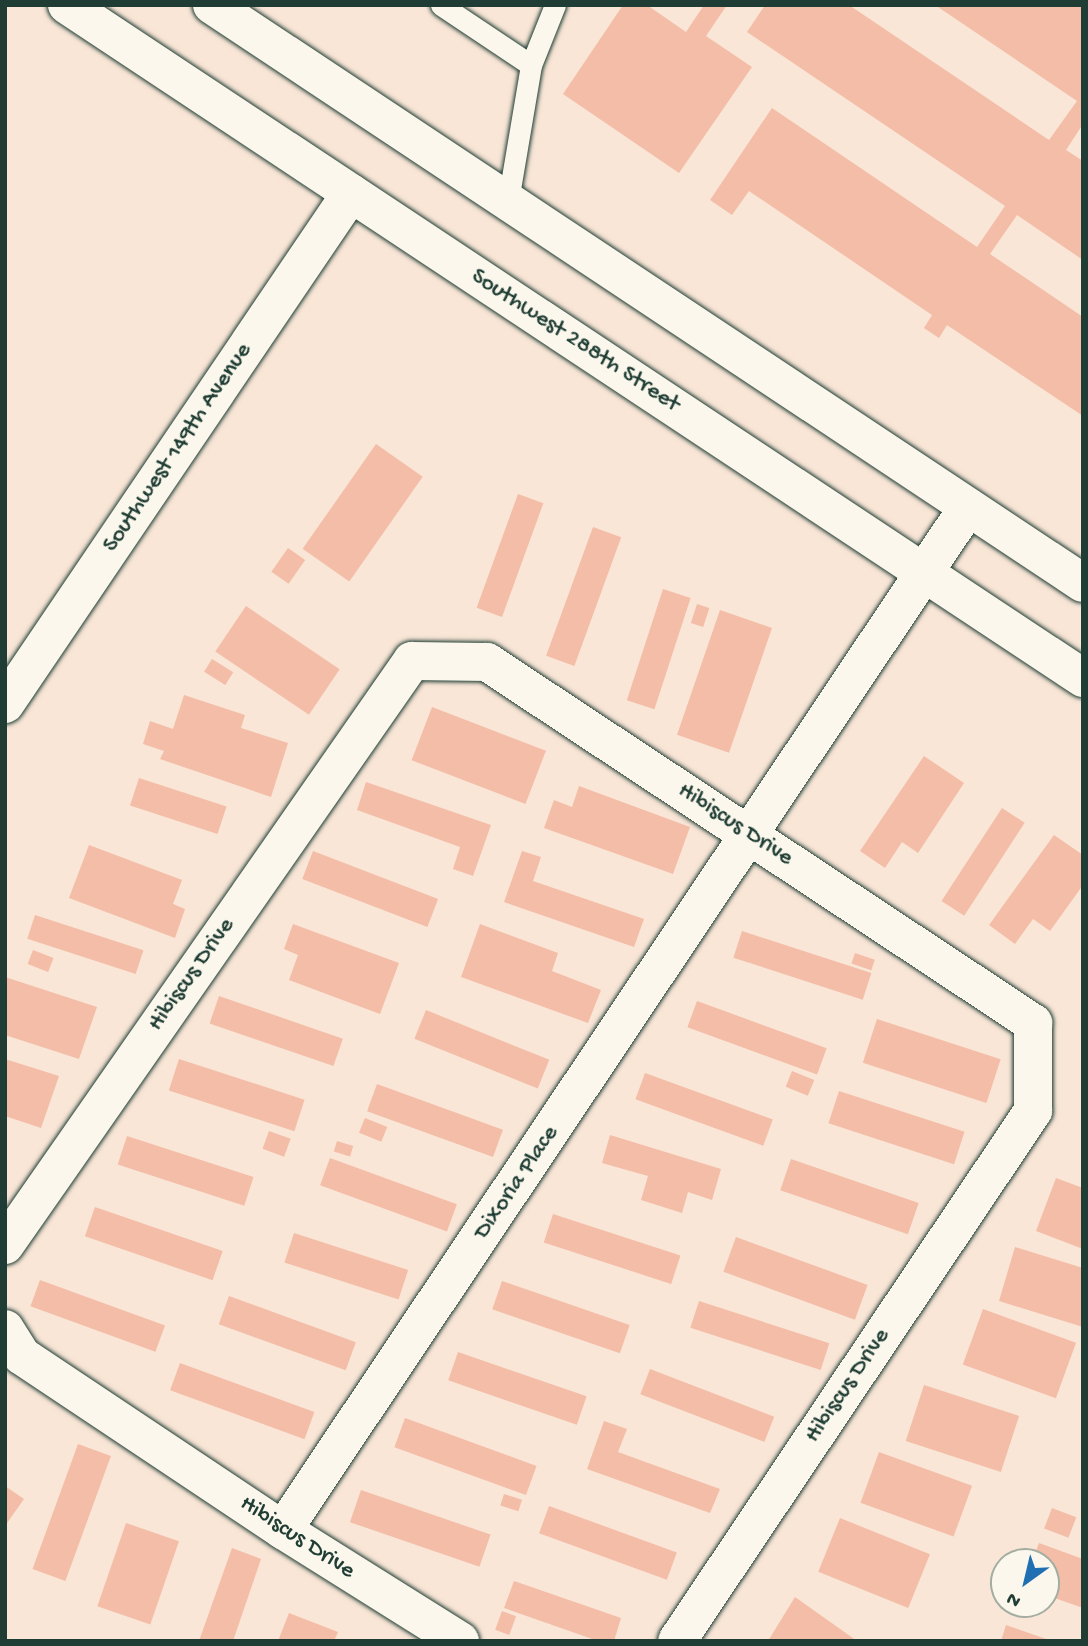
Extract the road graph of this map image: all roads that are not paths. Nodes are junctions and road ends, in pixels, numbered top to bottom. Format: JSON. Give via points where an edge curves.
{"nodes":[{"id":1,"x":67,"y":5,"type":"edge"},
{"id":2,"x":212,"y":5,"type":"edge"},
{"id":3,"x":441,"y":5,"type":"edge"},
{"id":4,"x":555,"y":5,"type":"edge"},
{"id":5,"x":531,"y":65,"type":"junction"},
{"id":6,"x":351,"y":193,"type":"junction"},
{"id":7,"x":508,"y":201,"type":"junction"},
{"id":8,"x":968,"y":507,"type":"junction"},
{"id":9,"x":925,"y":572,"type":"junction"},
{"id":10,"x":1083,"y":583,"type":"edge"},
{"id":11,"x":1083,"y":678,"type":"edge"},
{"id":12,"x":5,"y":704,"type":"edge"},
{"id":13,"x":752,"y":835,"type":"junction"},
{"id":14,"x":5,"y":1245,"type":"edge"},
{"id":15,"x":5,"y":1329,"type":"edge"},
{"id":16,"x":283,"y":1530,"type":"junction"},
{"id":17,"x":460,"y":1641,"type":"edge"},
{"id":18,"x":677,"y":1641,"type":"edge"}],
"edges":[{"from":1,"to":6,"type":"street","name":"Southwest 288th Street"},
{"from":2,"to":7,"type":"street"},
{"from":3,"to":5,"type":"lane"},
{"from":4,"to":5,"type":"lane"},
{"from":5,"to":7,"type":"lane"},
{"from":6,"to":9,"type":"street","name":"Southwest 288th Street"},
{"from":6,"to":12,"type":"street","name":"Southwest 149th Avenue"},
{"from":7,"to":8,"type":"street"},
{"from":8,"to":9,"type":"street","name":"Dixoria Place"},
{"from":8,"to":10,"type":"street"},
{"from":9,"to":11,"type":"street","name":"Southwest 288th Street"},
{"from":9,"to":13,"type":"street","name":"Dixoria Place"},
{"from":13,"to":14,"type":"street","name":"Hibiscus Drive","via":[[488,662],[412,661]]},
{"from":13,"to":16,"type":"street","name":"Dixoria Place"},
{"from":13,"to":18,"type":"street","name":"Hibiscus Drive","via":[[1033,1023],[1033,1111]]},
{"from":15,"to":16,"type":"street","name":"Hibiscus Drive","via":[[22,1356]]},
{"from":16,"to":17,"type":"street","name":"Hibiscus Drive"}]}
